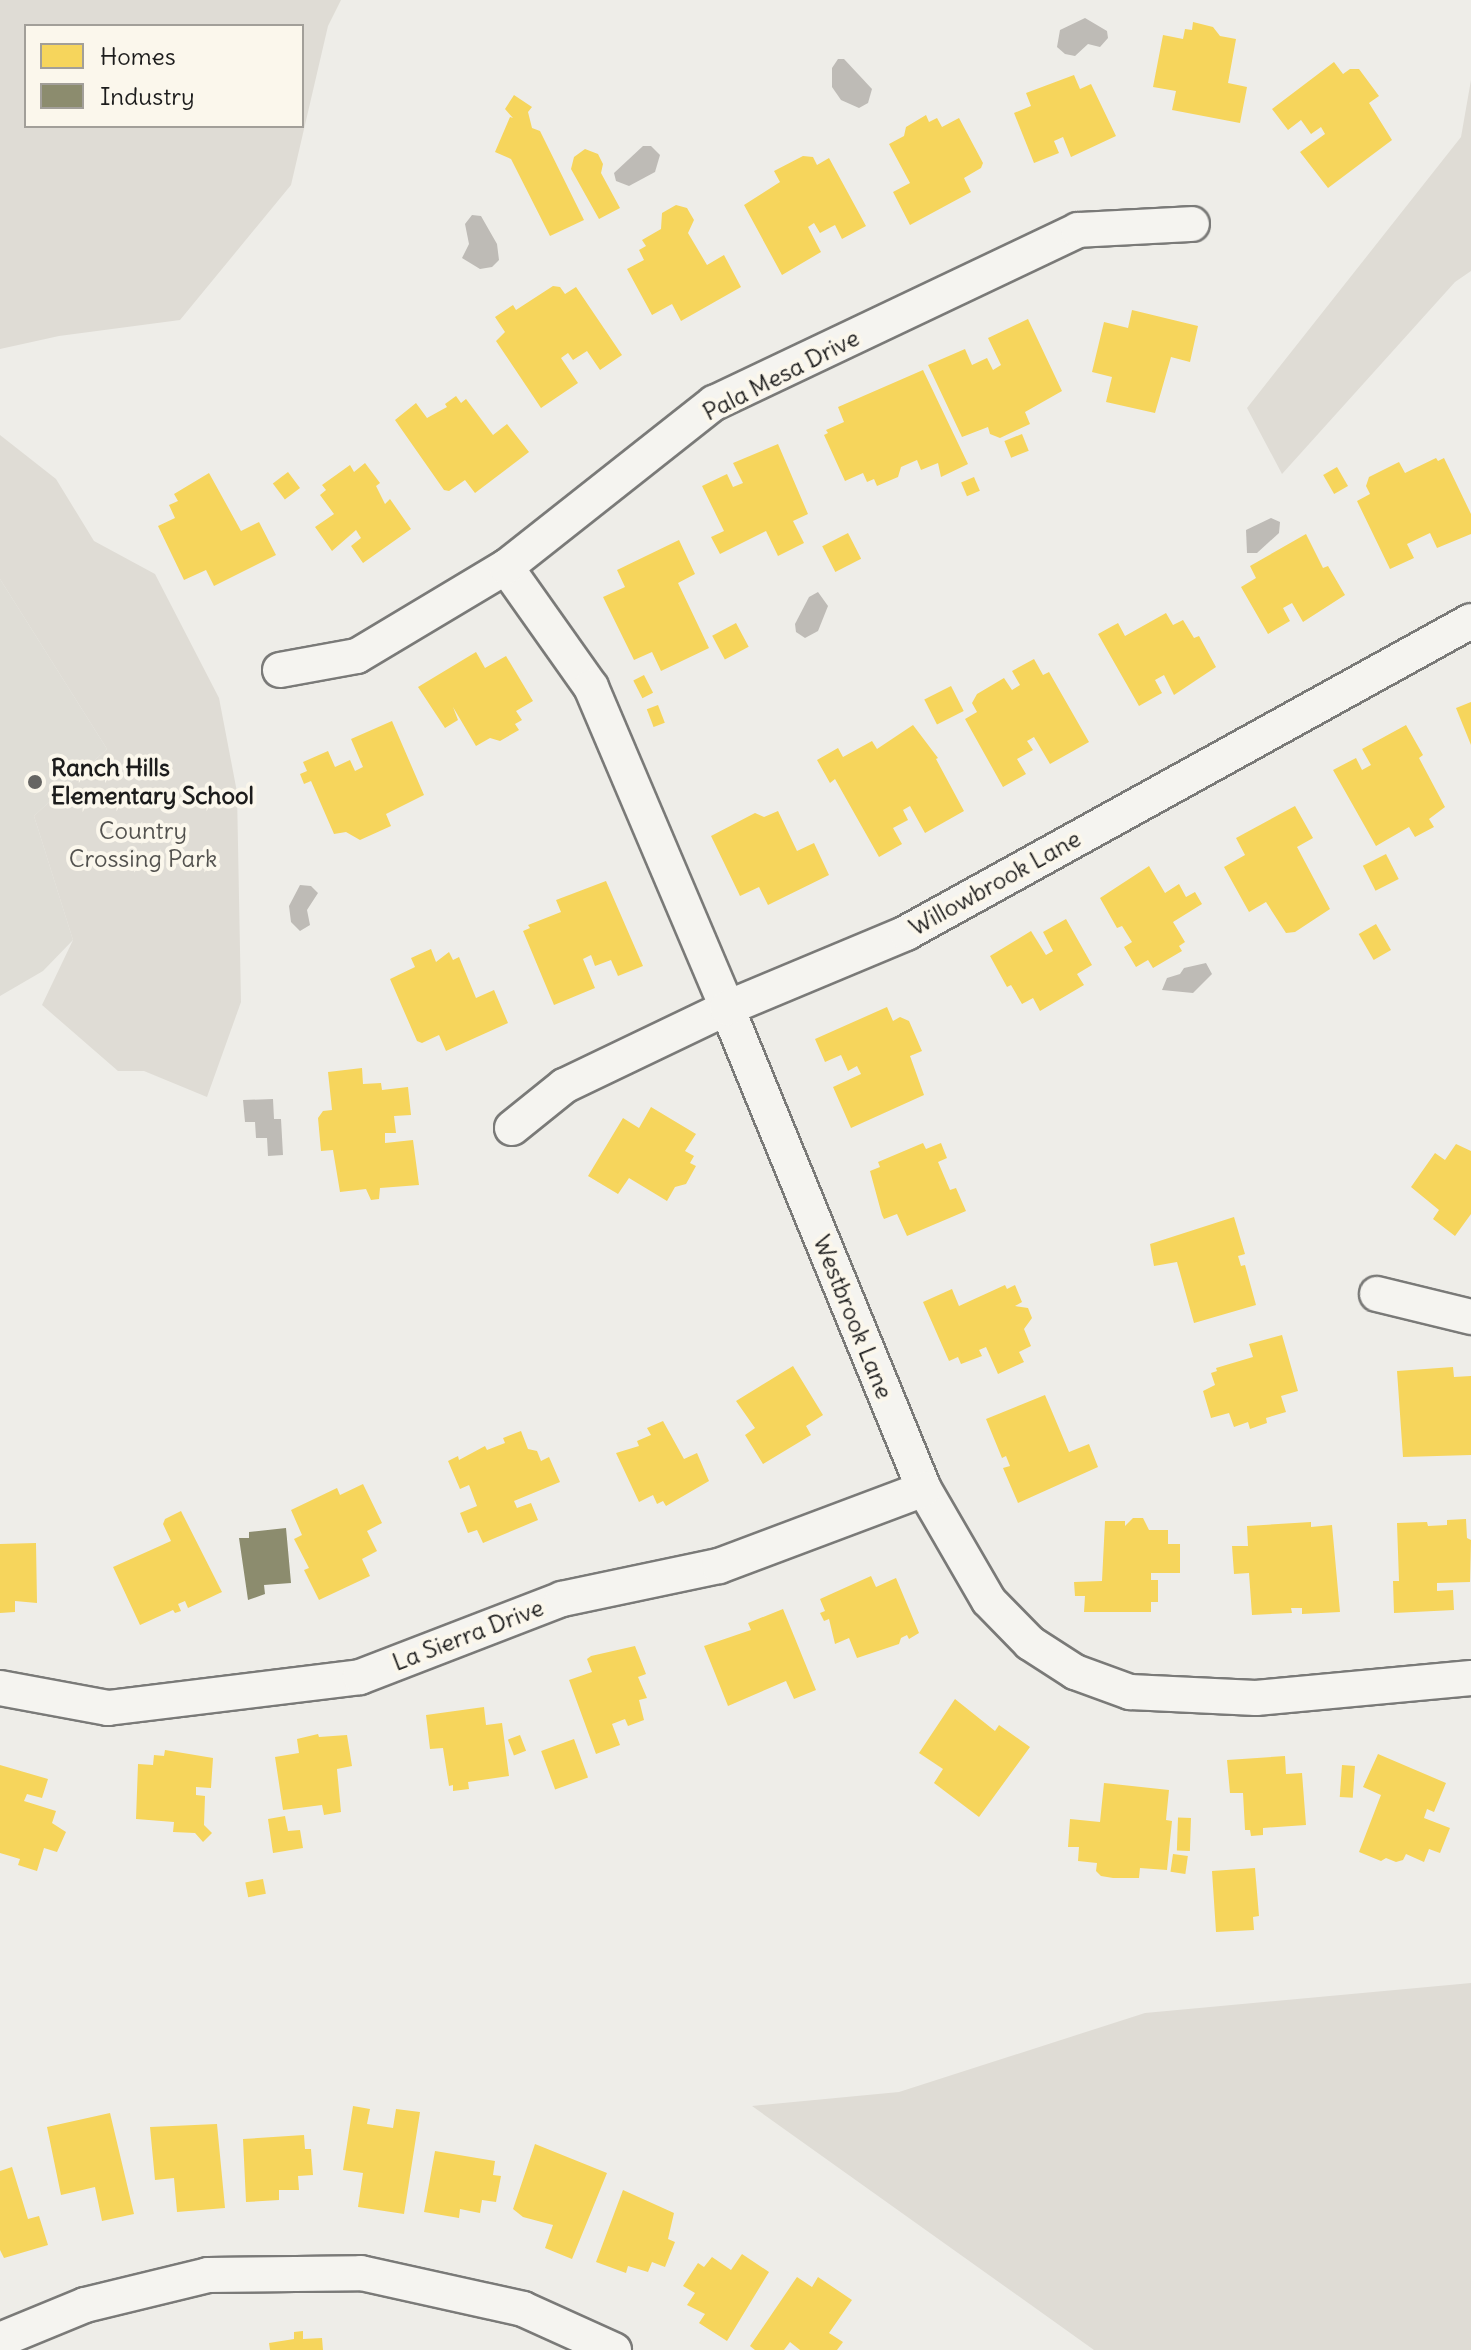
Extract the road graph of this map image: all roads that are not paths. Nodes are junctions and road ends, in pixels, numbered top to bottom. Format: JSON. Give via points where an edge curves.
{"nodes":[{"id":1,"x":1192,"y":224,"type":"dead end"},
{"id":2,"x":506,"y":567,"type":"junction"},
{"id":3,"x":1471,"y":621,"type":"edge"},
{"id":4,"x":280,"y":670,"type":"dead end"},
{"id":5,"x":727,"y":1008,"type":"junction"},
{"id":6,"x":512,"y":1128,"type":"dead end"},
{"id":7,"x":1377,"y":1294,"type":"dead end"},
{"id":8,"x":1471,"y":1317,"type":"edge"},
{"id":9,"x":924,"y":1489,"type":"junction"},
{"id":10,"x":1471,"y":1678,"type":"edge"},
{"id":11,"x":0,"y":1688,"type":"edge"},
{"id":12,"x":0,"y":2340,"type":"edge"},
{"id":13,"x":614,"y":2350,"type":"edge"}],
"edges":[{"from":1,"to":2,"type":"street","name":"Pala Mesa Drive","via":[[1078,230],[714,403]]},
{"from":2,"to":4,"type":"street","name":"Pala Mesa Drive","via":[[357,656]]},
{"from":2,"to":5,"type":"street","name":"Westbrook Lane","via":[[591,687]]},
{"from":3,"to":5,"type":"street","name":"Willowbrook Lane","via":[[906,933]]},
{"from":5,"to":6,"type":"street","name":"Willowbrook Lane","via":[[564,1086]]},
{"from":5,"to":9,"type":"street","name":"Westbrook Lane"},
{"from":7,"to":8,"type":"street"},
{"from":9,"to":10,"type":"street","name":"Westbrook Lane","via":[[989,1601],[1030,1643],[1075,1672],[1130,1692],[1256,1698]]},
{"from":9,"to":11,"type":"street","name":"La Sierra Drive","via":[[719,1566],[562,1599],[360,1677],[108,1708]]},
{"from":12,"to":13,"type":"street","via":[[85,2305],[208,2275],[361,2273],[523,2309]]}]}
